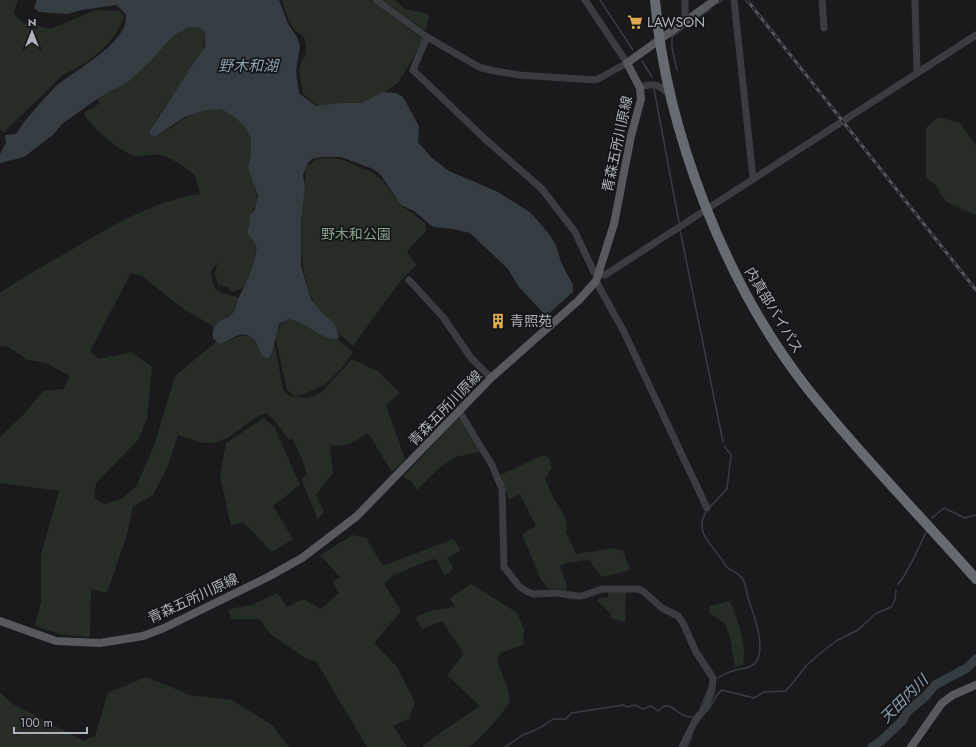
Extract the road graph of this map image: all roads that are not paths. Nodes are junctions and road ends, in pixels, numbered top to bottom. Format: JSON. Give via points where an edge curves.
{"nodes":[{"id":1,"x":376,"y":0,"type":"edge"},
{"id":2,"x":586,"y":0,"type":"edge"},
{"id":3,"x":655,"y":0,"type":"edge"},
{"id":4,"x":685,"y":0,"type":"edge"},
{"id":5,"x":715,"y":0,"type":"edge"},
{"id":6,"x":734,"y":0,"type":"edge"},
{"id":7,"x":822,"y":0,"type":"edge"},
{"id":8,"x":914,"y":0,"type":"edge"},
{"id":9,"x":685,"y":21,"type":"junction"},
{"id":10,"x":824,"y":28,"type":"dead end"},
{"id":11,"x":976,"y":35,"type":"edge"},
{"id":12,"x":427,"y":38,"type":"junction"},
{"id":13,"x":660,"y":40,"type":"junction"},
{"id":14,"x":627,"y":63,"type":"junction"},
{"id":15,"x":917,"y":73,"type":"junction"},
{"id":16,"x":640,"y":88,"type":"junction"},
{"id":17,"x":671,"y":96,"type":"junction"},
{"id":18,"x":753,"y":178,"type":"junction"},
{"id":19,"x":706,"y":208,"type":"junction"},
{"id":20,"x":598,"y":278,"type":"junction"},
{"id":21,"x":409,"y":280,"type":"dead end"},
{"id":22,"x":491,"y":378,"type":"junction"},
{"id":23,"x":459,"y":411,"type":"junction"},
{"id":24,"x":706,"y":508,"type":"dead end"},
{"id":25,"x":976,"y":578,"type":"edge"},
{"id":26,"x":0,"y":621,"type":"edge"},
{"id":27,"x":976,"y":685,"type":"edge"},
{"id":28,"x":682,"y":747,"type":"edge"},
{"id":29,"x":911,"y":747,"type":"edge"}],
"edges":[{"from":1,"to":12,"type":"street"},
{"from":2,"to":14,"type":"street"},
{"from":3,"to":13,"type":"highway","name":"内真部バイパス"},
{"from":4,"to":9,"type":"street"},
{"from":5,"to":9,"type":"main road"},
{"from":6,"to":18,"type":"street"},
{"from":7,"to":10,"type":"street"},
{"from":8,"to":15,"type":"street"},
{"from":9,"to":13,"type":"main road"},
{"from":11,"to":15,"type":"street"},
{"from":12,"to":14,"type":"street","via":[[479,67],[511,74],[596,80]]},
{"from":12,"to":20,"type":"street","via":[[413,70],[542,189],[575,232]]},
{"from":13,"to":14,"type":"main road"},
{"from":13,"to":17,"type":"highway","name":"内真部バイパス"},
{"from":14,"to":16,"type":"main road","name":"青森五所川原線"},
{"from":15,"to":18,"type":"street"},
{"from":16,"to":17,"type":"street","via":[[655,85],[662,87]]},
{"from":16,"to":20,"type":"main road","name":"青森五所川原線","via":[[641,99],[614,224]]},
{"from":17,"to":19,"type":"highway","name":"内真部バイパス","via":[[686,151]]},
{"from":18,"to":19,"type":"street"},
{"from":19,"to":20,"type":"street","via":[[631,259]]},
{"from":19,"to":25,"type":"highway","name":"内真部バイパス","via":[[751,304],[806,386]]},
{"from":20,"to":22,"type":"main road","name":"青森五所川原線","via":[[579,300]]},
{"from":20,"to":24,"type":"street"},
{"from":21,"to":22,"type":"street","via":[[443,317],[471,358]]},
{"from":22,"to":23,"type":"main road","name":"青森五所川原線"},
{"from":23,"to":26,"type":"main road","name":"青森五所川原線","via":[[382,492],[328,540],[268,578],[164,628],[128,640],[72,643],[56,641]]},
{"from":23,"to":28,"type":"street","via":[[492,465],[502,489],[504,567],[519,586],[533,594],[557,593],[577,596],[602,589],[638,589],[683,622],[696,652],[711,672],[714,682],[706,707],[695,721]]},
{"from":27,"to":29,"type":"main road","via":[[953,694],[942,703]]}]}
